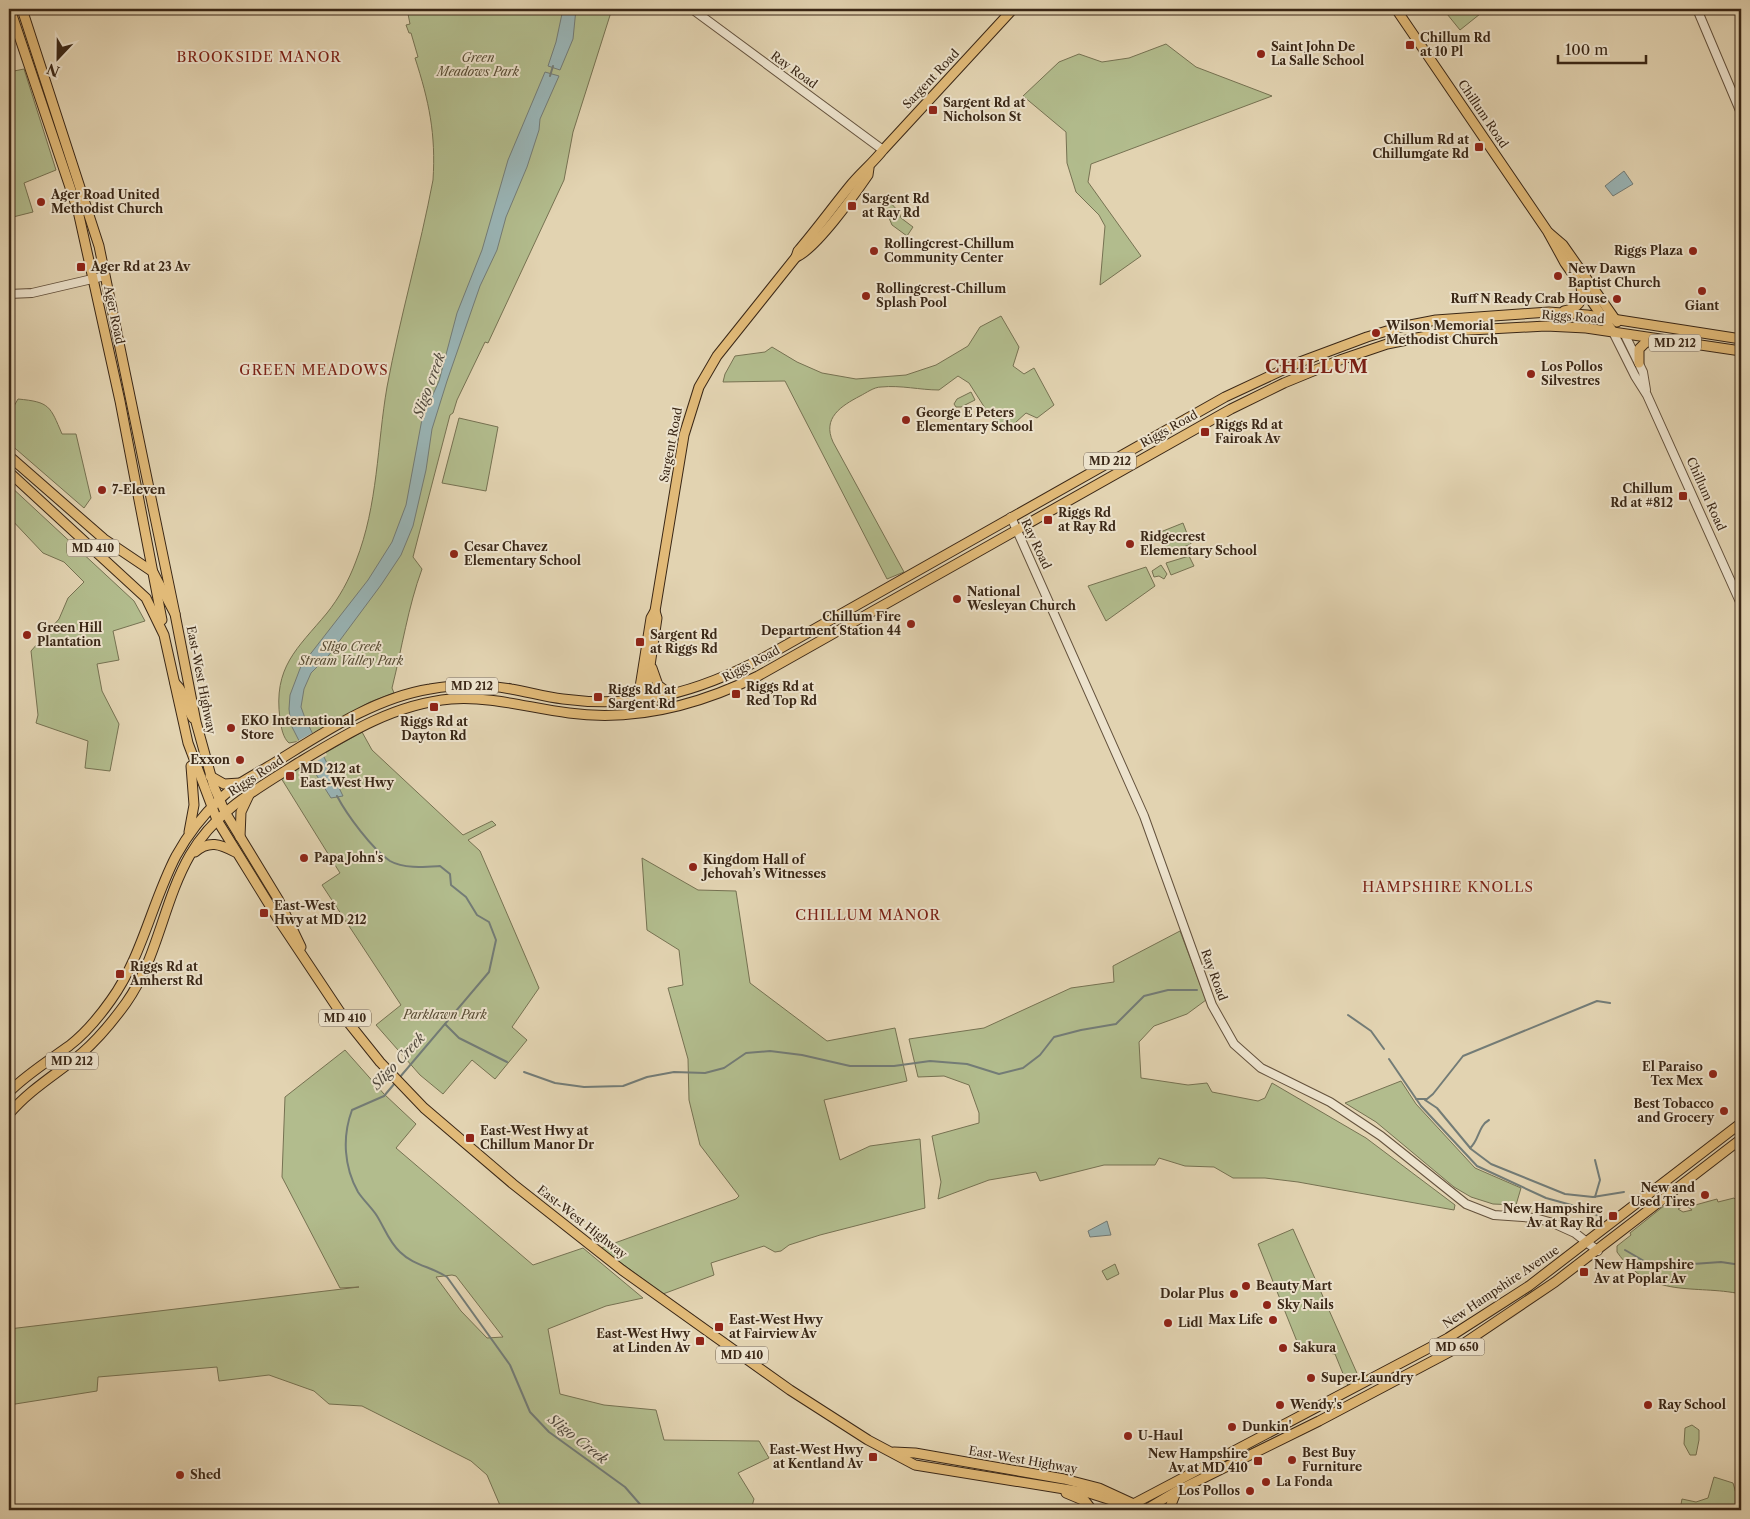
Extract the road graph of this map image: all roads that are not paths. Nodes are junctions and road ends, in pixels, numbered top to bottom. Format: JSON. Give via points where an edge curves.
{"nodes":[{"id":1,"x":10,"y":9,"type":"edge"},
{"id":2,"x":22,"y":9,"type":"edge"},
{"id":3,"x":692,"y":9,"type":"edge"},
{"id":4,"x":1013,"y":9,"type":"edge"},
{"id":5,"x":1396,"y":9,"type":"edge"},
{"id":6,"x":1697,"y":9,"type":"edge"},
{"id":7,"x":1741,"y":113,"type":"edge"},
{"id":8,"x":883,"y":150,"type":"junction"},
{"id":9,"x":1548,"y":232,"type":"junction"},
{"id":10,"x":105,"y":276,"type":"junction"},
{"id":11,"x":94,"y":279,"type":"junction"},
{"id":12,"x":1581,"y":287,"type":"junction"},
{"id":13,"x":9,"y":294,"type":"edge"},
{"id":14,"x":1554,"y":312,"type":"junction"},
{"id":15,"x":1602,"y":317,"type":"junction"},
{"id":16,"x":1615,"y":320,"type":"junction"},
{"id":17,"x":1613,"y":332,"type":"junction"},
{"id":18,"x":1625,"y":335,"type":"junction"},
{"id":19,"x":1741,"y":339,"type":"edge"},
{"id":20,"x":1661,"y":340,"type":"junction"},
{"id":21,"x":1741,"y":351,"type":"edge"},
{"id":22,"x":1639,"y":363,"type":"junction"},
{"id":23,"x":1647,"y":395,"type":"junction"},
{"id":24,"x":9,"y":456,"type":"edge"},
{"id":25,"x":9,"y":472,"type":"edge"},
{"id":26,"x":140,"y":505,"type":"junction"},
{"id":27,"x":1011,"y":517,"type":"junction"},
{"id":28,"x":1018,"y":529,"type":"junction"},
{"id":29,"x":160,"y":537,"type":"junction"},
{"id":30,"x":153,"y":572,"type":"junction"},
{"id":31,"x":1741,"y":604,"type":"edge"},
{"id":32,"x":655,"y":611,"type":"junction"},
{"id":33,"x":175,"y":614,"type":"junction"},
{"id":34,"x":164,"y":635,"type":"junction"},
{"id":35,"x":650,"y":661,"type":"junction"},
{"id":36,"x":188,"y":680,"type":"junction"},
{"id":37,"x":174,"y":682,"type":"junction"},
{"id":38,"x":671,"y":695,"type":"junction"},
{"id":39,"x":641,"y":701,"type":"junction"},
{"id":40,"x":639,"y":714,"type":"junction"},
{"id":41,"x":196,"y":722,"type":"junction"},
{"id":42,"x":188,"y":743,"type":"junction"},
{"id":43,"x":210,"y":776,"type":"junction"},
{"id":44,"x":242,"y":782,"type":"junction"},
{"id":45,"x":251,"y":791,"type":"junction"},
{"id":46,"x":219,"y":800,"type":"junction"},
{"id":47,"x":211,"y":808,"type":"junction"},
{"id":48,"x":225,"y":812,"type":"junction"},
{"id":49,"x":217,"y":820,"type":"junction"},
{"id":50,"x":240,"y":838,"type":"junction"},
{"id":51,"x":180,"y":849,"type":"junction"},
{"id":52,"x":236,"y":852,"type":"junction"},
{"id":53,"x":185,"y":864,"type":"junction"},
{"id":54,"x":306,"y":959,"type":"junction"},
{"id":55,"x":9,"y":1092,"type":"edge"},
{"id":56,"x":10,"y":1110,"type":"edge"},
{"id":57,"x":1741,"y":1123,"type":"edge"},
{"id":58,"x":1741,"y":1139,"type":"edge"},
{"id":59,"x":1588,"y":1242,"type":"junction"},
{"id":60,"x":1598,"y":1251,"type":"junction"},
{"id":61,"x":891,"y":1452,"type":"junction"},
{"id":62,"x":1048,"y":1485,"type":"junction"},
{"id":63,"x":1177,"y":1491,"type":"junction"},
{"id":64,"x":1128,"y":1508,"type":"edge"},
{"id":65,"x":1092,"y":1510,"type":"edge"},
{"id":66,"x":1146,"y":1510,"type":"edge"},
{"id":67,"x":1169,"y":1510,"type":"edge"}],
"edges":[{"from":1,"to":11,"type":"main road","name":"Ager Road","via":[[78,211]]},
{"from":2,"to":10,"type":"main road","name":"Ager Road","via":[[88,209]]},
{"from":3,"to":8,"type":"street","name":"Ray Road"},
{"from":4,"to":8,"type":"main road","name":"Sargent Road"},
{"from":5,"to":9,"type":"main road","name":"Chillum Road"},
{"from":6,"to":7,"type":"street"},
{"from":8,"to":32,"type":"main road","name":"Sargent Road","via":[[838,214],[805,254],[796,257],[717,356],[700,384],[684,436]]},
{"from":9,"to":12,"type":"main road","name":"Chillum Road"},
{"from":9,"to":16,"type":"main road","name":"Chillum Road","via":[[1563,245]]},
{"from":10,"to":11,"type":"street"},
{"from":10,"to":29,"type":"main road","name":"Ager Road"},
{"from":11,"to":13,"type":"street","via":[[32,293]]},
{"from":11,"to":26,"type":"main road","name":"Ager Road"},
{"from":12,"to":14,"type":"main road","via":[[1583,296],[1577,307]]},
{"from":12,"to":15,"type":"main road","name":"Chillum Road"},
{"from":14,"to":15,"type":"main road","name":"Riggs Road","number":"MD 212"},
{"from":14,"to":27,"type":"main road","name":"Riggs Road","number":"MD 212","via":[[1422,322],[1384,331],[1319,354],[1218,401]]},
{"from":15,"to":16,"type":"main road","name":"Riggs Road","number":"MD 212"},
{"from":15,"to":17,"type":"main road","name":"Chillum Road"},
{"from":16,"to":18,"type":"main road","name":"Chillum Road"},
{"from":16,"to":19,"type":"main road","name":"Riggs Road","number":"MD 212"},
{"from":17,"to":18,"type":"main road","name":"Riggs Road","number":"MD 212"},
{"from":17,"to":23,"type":"street","name":"Chillum Road"},
{"from":17,"to":28,"type":"main road","name":"Riggs Road","number":"MD 212","via":[[1546,326],[1452,332],[1408,339],[1356,355],[1246,401]]},
{"from":18,"to":20,"type":"main road","name":"Riggs Road","number":"MD 212"},
{"from":18,"to":22,"type":"street","name":"Chillum Road"},
{"from":20,"to":21,"type":"main road","name":"Riggs Road","number":"MD 212"},
{"from":20,"to":22,"type":"main road","via":[[1639,348]]},
{"from":22,"to":23,"type":"street","name":"Chillum Road"},
{"from":23,"to":31,"type":"street","name":"Chillum Road"},
{"from":24,"to":30,"type":"main road","name":"East-West Highway","number":"MD 410","via":[[104,539]]},
{"from":25,"to":34,"type":"main road","name":"East-West Highway","number":"MD 410","via":[[146,598]]},
{"from":26,"to":29,"type":"main road","via":[[148,518],[151,533]]},
{"from":26,"to":30,"type":"main road","name":"Ager Road"},
{"from":27,"to":28,"type":"street","name":"Ray Road"},
{"from":27,"to":38,"type":"main road","name":"Riggs Road","number":"MD 212","via":[[765,657],[728,676]]},
{"from":28,"to":40,"type":"main road","name":"Riggs Road","number":"MD 212","via":[[731,690],[688,704]]},
{"from":28,"to":59,"type":"street","name":"Ray Road","via":[[1144,816],[1212,1005],[1234,1044],[1261,1068],[1330,1102],[1381,1136],[1466,1204],[1494,1215],[1553,1222]]},
{"from":29,"to":33,"type":"main road","name":"Ager Road"},
{"from":30,"to":33,"type":"main road","name":"East-West Highway","number":"MD 410"},
{"from":30,"to":34,"type":"main road","name":"Ager Road"},
{"from":32,"to":35,"type":"main road","name":"Sargent Road","via":[[657,618]]},
{"from":32,"to":39,"type":"main road","name":"Sargent Road","via":[[651,618]]},
{"from":33,"to":36,"type":"main road","name":"East-West Highway","number":"MD 410"},
{"from":34,"to":36,"type":"main road","via":[[172,642],[178,673]]},
{"from":34,"to":37,"type":"main road","name":"East-West Highway","number":"MD 410"},
{"from":35,"to":38,"type":"main road","via":[[658,685]]},
{"from":35,"to":39,"type":"main road","name":"Sargent Road"},
{"from":36,"to":41,"type":"main road","name":"East-West Highway","number":"MD 410"},
{"from":37,"to":41,"type":"main road","via":[[182,689],[188,710]]},
{"from":37,"to":42,"type":"main road","name":"East-West Highway","number":"MD 410"},
{"from":38,"to":39,"type":"main road","name":"Riggs Road","number":"MD 212"},
{"from":39,"to":40,"type":"main road","name":"Sargent Road"},
{"from":39,"to":44,"type":"main road","name":"Riggs Road","number":"MD 212","via":[[576,701],[494,686],[430,689],[383,702]]},
{"from":40,"to":45,"type":"main road","name":"Riggs Road","number":"MD 212","via":[[581,715],[492,700],[449,699],[416,705],[379,718]]},
{"from":41,"to":43,"type":"main road","name":"East-West Highway","number":"MD 410"},
{"from":42,"to":47,"type":"main road","name":"East-West Highway","number":"MD 410"},
{"from":42,"to":51,"type":"main road","via":[[194,805],[191,827]]},
{"from":43,"to":44,"type":"main road","via":[[224,784]]},
{"from":43,"to":46,"type":"main road","name":"East-West Highway","number":"MD 410"},
{"from":44,"to":46,"type":"main road","name":"Riggs Road","number":"MD 212"},
{"from":45,"to":48,"type":"main road","name":"Riggs Road","number":"MD 212"},
{"from":45,"to":50,"type":"main road","via":[[241,812]]},
{"from":46,"to":47,"type":"main road","name":"Riggs Road","number":"MD 212"},
{"from":46,"to":48,"type":"main road","name":"East-West Highway","number":"MD 410"},
{"from":47,"to":49,"type":"main road","name":"East-West Highway","number":"MD 410"},
{"from":47,"to":51,"type":"main road","name":"Riggs Road","number":"MD 212"},
{"from":48,"to":49,"type":"main road","name":"Riggs Road","number":"MD 212"},
{"from":48,"to":50,"type":"main road","name":"East-West Highway","number":"MD 410"},
{"from":49,"to":52,"type":"main road","name":"East-West Highway","number":"MD 410"},
{"from":49,"to":53,"type":"main road","name":"Riggs Road","number":"MD 212"},
{"from":50,"to":54,"type":"main road","name":"East-West Highway","number":"MD 410","via":[[278,899]]},
{"from":51,"to":55,"type":"main road","name":"Riggs Road","number":"MD 212","via":[[113,998],[79,1038],[28,1074]]},
{"from":52,"to":53,"type":"main road","via":[[209,844],[201,847]]},
{"from":52,"to":54,"type":"main road","name":"East-West Highway","number":"MD 410"},
{"from":53,"to":56,"type":"main road","name":"Riggs Road","number":"MD 212","via":[[146,967],[124,1006],[92,1044]]},
{"from":54,"to":61,"type":"main road","name":"East-West Highway","number":"MD 410","via":[[340,1012],[401,1086],[513,1184],[622,1270],[790,1390]]},
{"from":57,"to":59,"type":"main road","name":"New Hampshire Avenue","number":"MD 650"},
{"from":58,"to":60,"type":"main road","name":"New Hampshire Avenue","number":"MD 650"},
{"from":59,"to":60,"type":"street","name":"Ray Road"},
{"from":59,"to":64,"type":"main road","name":"New Hampshire Avenue","number":"MD 650","via":[[1529,1286],[1448,1338]]},
{"from":60,"to":63,"type":"main road","name":"New Hampshire Avenue","number":"MD 650","via":[[1457,1348]]},
{"from":61,"to":62,"type":"main road","name":"East-West Highway","number":"MD 410","via":[[915,1465]]},
{"from":61,"to":64,"type":"main road","name":"East-West Highway","number":"MD 410","via":[[915,1453],[1064,1479],[1099,1488]]},
{"from":62,"to":64,"type":"main road","name":"East-West Highway","number":"MD 410","via":[[1089,1493]]},
{"from":62,"to":65,"type":"main road","via":[[1085,1501]]},
{"from":63,"to":66,"type":"main road","name":"New Hampshire Avenue","number":"MD 650"},
{"from":63,"to":67,"type":"main road"},
{"from":64,"to":66,"type":"main road","name":"East-West Highway","number":"MD 410"}]}
